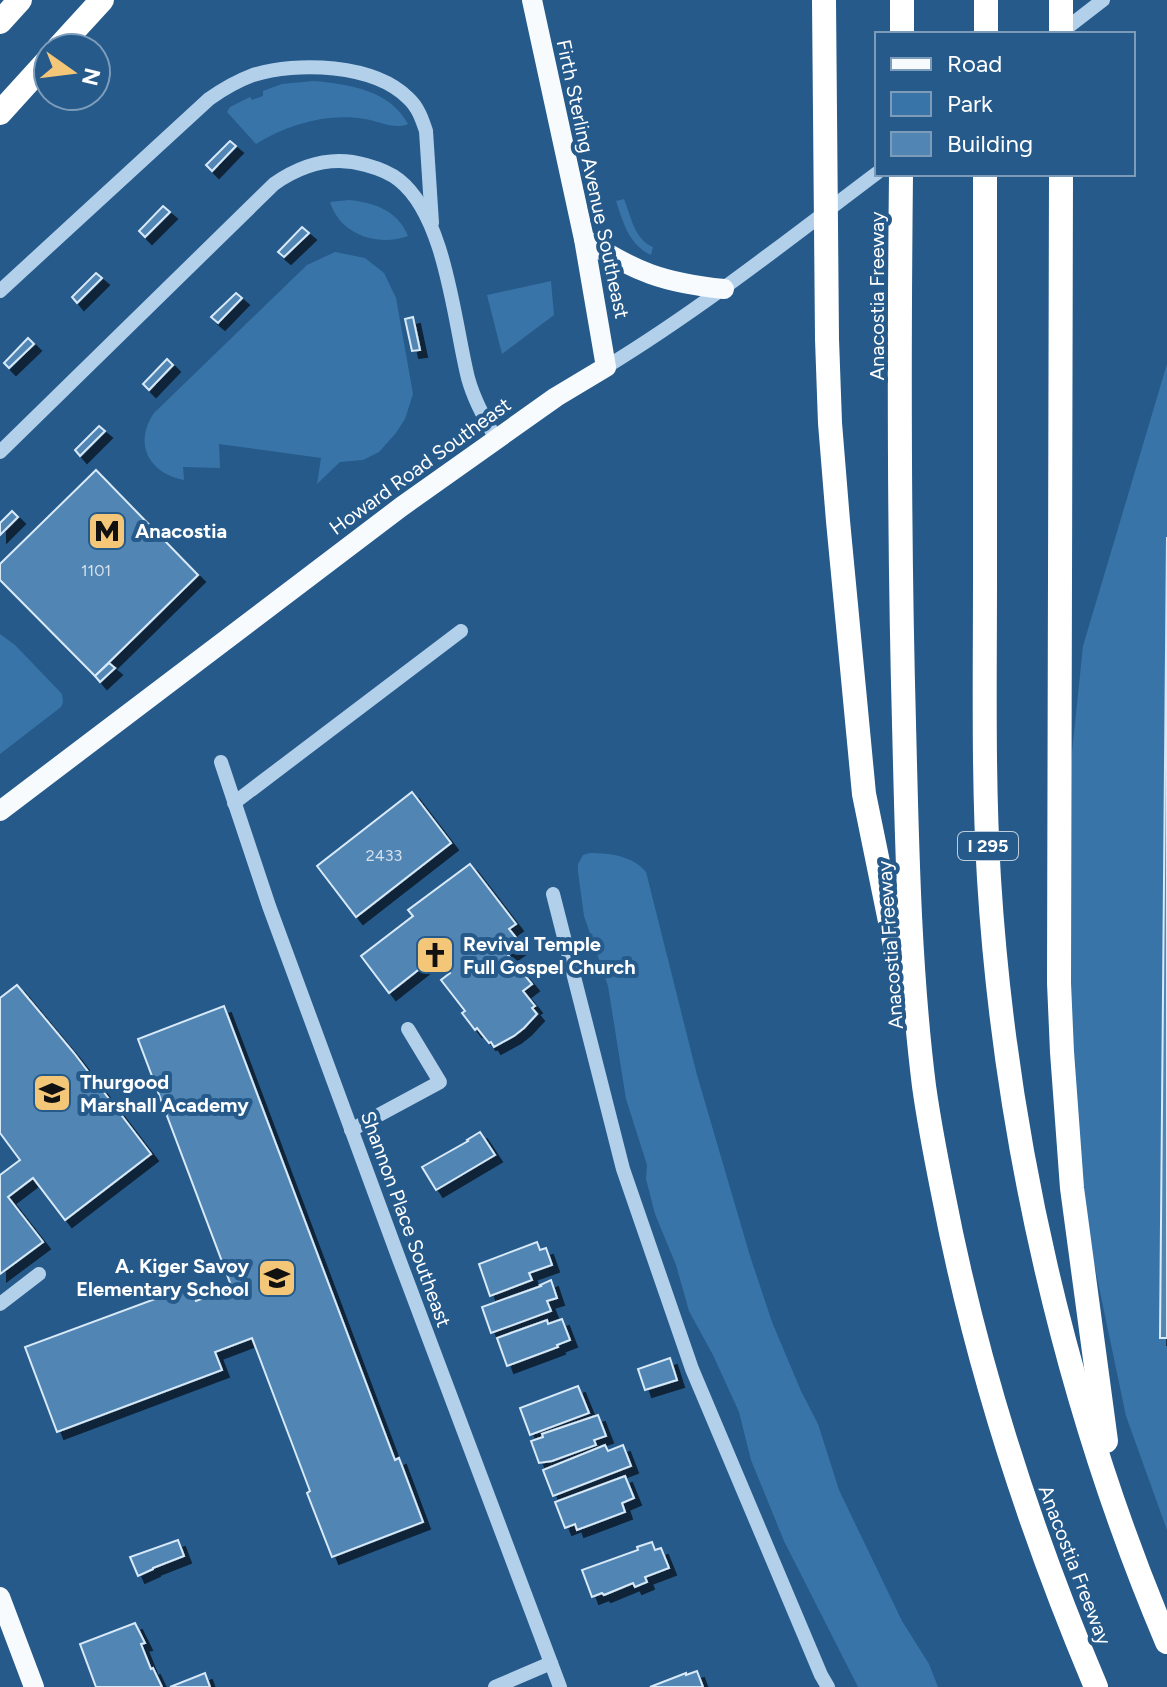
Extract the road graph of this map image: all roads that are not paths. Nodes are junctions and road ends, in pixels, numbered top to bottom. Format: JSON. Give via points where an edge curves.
{"nodes":[{"id":1,"x":20,"y":0,"type":"edge"},
{"id":2,"x":102,"y":0,"type":"edge"},
{"id":3,"x":532,"y":0,"type":"edge"},
{"id":4,"x":824,"y":0,"type":"edge"},
{"id":5,"x":902,"y":0,"type":"edge"},
{"id":6,"x":1061,"y":0,"type":"edge"},
{"id":7,"x":1103,"y":0,"type":"edge"},
{"id":8,"x":0,"y":22,"type":"edge"},
{"id":9,"x":73,"y":32,"type":"edge"},
{"id":10,"x":902,"y":32,"type":"edge"},
{"id":11,"x":1060,"y":32,"type":"edge"},
{"id":12,"x":1063,"y":32,"type":"edge"},
{"id":13,"x":32,"y":78,"type":"edge"},
{"id":14,"x":0,"y":113,"type":"edge"},
{"id":15,"x":875,"y":175,"type":"edge"},
{"id":16,"x":901,"y":176,"type":"edge"},
{"id":17,"x":985,"y":176,"type":"edge"},
{"id":18,"x":1061,"y":176,"type":"edge"},
{"id":19,"x":432,"y":231,"type":"junction"},
{"id":20,"x":584,"y":239,"type":"junction"},
{"id":21,"x":724,"y":289,"type":"junction"},
{"id":22,"x":0,"y":291,"type":"edge"},
{"id":23,"x":606,"y":367,"type":"junction"},
{"id":24,"x":496,"y":439,"type":"junction"},
{"id":25,"x":0,"y":452,"type":"edge"},
{"id":26,"x":461,"y":631,"type":"dead end"},
{"id":27,"x":221,"y":762,"type":"dead end"},
{"id":28,"x":234,"y":803,"type":"junction"},
{"id":29,"x":0,"y":811,"type":"edge"},
{"id":30,"x":553,"y":894,"type":"dead end"},
{"id":31,"x":408,"y":1029,"type":"dead end"},
{"id":32,"x":924,"y":1087,"type":"junction"},
{"id":33,"x":351,"y":1130,"type":"junction"},
{"id":34,"x":39,"y":1274,"type":"dead end"},
{"id":35,"x":0,"y":1304,"type":"edge"},
{"id":36,"x":1114,"y":1503,"type":"junction"},
{"id":37,"x":0,"y":1597,"type":"edge"},
{"id":38,"x":1167,"y":1642,"type":"edge"},
{"id":39,"x":551,"y":1663,"type":"junction"},
{"id":40,"x":34,"y":1687,"type":"edge"},
{"id":41,"x":495,"y":1687,"type":"edge"},
{"id":42,"x":560,"y":1687,"type":"edge"},
{"id":43,"x":828,"y":1687,"type":"edge"},
{"id":44,"x":1096,"y":1687,"type":"edge"}],
"edges":[{"from":1,"to":8,"type":"highway"},
{"from":2,"to":9,"type":"highway"},
{"from":3,"to":20,"type":"main road","name":"Firth Sterling Avenue Southeast"},
{"from":4,"to":32,"type":"highway","via":[[830,423],[836,507],[864,794]]},
{"from":5,"to":10,"type":"highway"},
{"from":6,"to":11,"type":"highway"},
{"from":7,"to":12,"type":"street"},
{"from":13,"to":14,"type":"highway"},
{"from":15,"to":21,"type":"street","name":"Howard Road Southeast"},
{"from":16,"to":32,"type":"highway","name":"Anacostia Freeway","via":[[905,792]]},
{"from":17,"to":36,"type":"highway","number":"I 295","via":[[985,762],[999,994],[1025,1164],[1050,1280]]},
{"from":18,"to":36,"type":"highway","via":[[1059,983],[1072,1188]]},
{"from":19,"to":22,"type":"street","via":[[426,131],[410,99],[357,73],[291,67],[237,81],[209,99]]},
{"from":19,"to":24,"type":"street","via":[[469,380]]},
{"from":19,"to":25,"type":"street","via":[[408,189],[386,172],[348,161],[297,169],[264,193]]},
{"from":20,"to":21,"type":"main road","via":[[652,276]]},
{"from":20,"to":23,"type":"main road","name":"Firth Sterling Avenue Southeast"},
{"from":21,"to":23,"type":"street","name":"Howard Road Southeast"},
{"from":23,"to":24,"type":"main road","name":"Howard Road Southeast"},
{"from":24,"to":29,"type":"main road","name":"Howard Road Southeast"},
{"from":26,"to":28,"type":"street"},
{"from":27,"to":28,"type":"street","name":"Shannon Place Southeast"},
{"from":28,"to":33,"type":"street","name":"Shannon Place Southeast"},
{"from":30,"to":43,"type":"street","via":[[623,1169],[692,1369]]},
{"from":31,"to":33,"type":"street","via":[[440,1082]]},
{"from":32,"to":44,"type":"highway","name":"Anacostia Freeway","via":[[960,1275],[989,1390],[1037,1537]]},
{"from":33,"to":39,"type":"street","name":"Shannon Place Southeast"},
{"from":34,"to":35,"type":"street"},
{"from":36,"to":38,"type":"highway","number":"I 295"},
{"from":37,"to":40,"type":"main road"},
{"from":39,"to":41,"type":"street"},
{"from":39,"to":42,"type":"street","name":"Shannon Place Southeast"}]}
